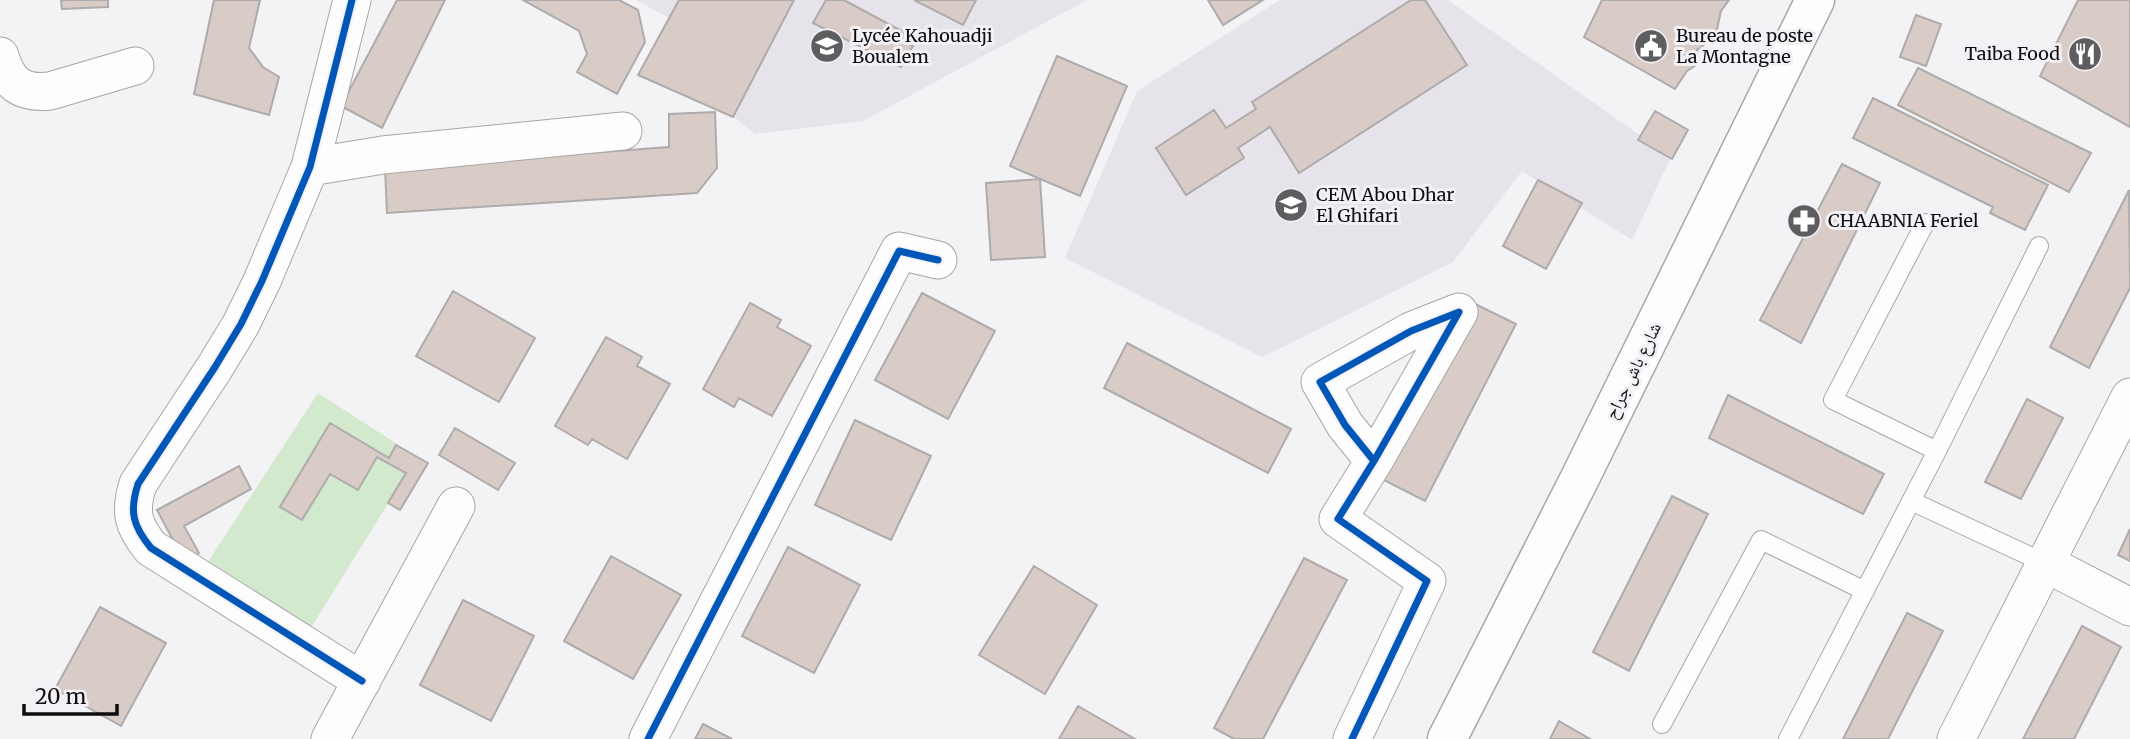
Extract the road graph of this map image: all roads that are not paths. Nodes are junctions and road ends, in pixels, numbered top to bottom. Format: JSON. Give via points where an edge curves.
{"nodes":[{"id":1,"x":352,"y":0,"type":"edge"},
{"id":2,"x":1815,"y":0,"type":"edge"},
{"id":3,"x":0,"y":56,"type":"edge"},
{"id":4,"x":135,"y":66,"type":"dead end"},
{"id":5,"x":623,"y":131,"type":"dead end"},
{"id":6,"x":310,"y":167,"type":"junction"},
{"id":7,"x":1925,"y":223,"type":"dead end"},
{"id":8,"x":2039,"y":246,"type":"dead end"},
{"id":9,"x":938,"y":260,"type":"dead end"},
{"id":10,"x":2130,"y":397,"type":"edge"},
{"id":11,"x":1937,"y":452,"type":"junction"},
{"id":12,"x":1374,"y":461,"type":"dead end"},
{"id":13,"x":1911,"y":501,"type":"junction"},
{"id":14,"x":456,"y":506,"type":"dead end"},
{"id":15,"x":2047,"y":564,"type":"junction"},
{"id":16,"x":1865,"y":591,"type":"junction"},
{"id":17,"x":2130,"y":607,"type":"edge"},
{"id":18,"x":362,"y":681,"type":"junction"},
{"id":19,"x":1662,"y":724,"type":"dead end"},
{"id":20,"x":331,"y":739,"type":"edge"},
{"id":21,"x":648,"y":739,"type":"edge"},
{"id":22,"x":1352,"y":739,"type":"edge"},
{"id":23,"x":1447,"y":739,"type":"edge"},
{"id":24,"x":1788,"y":739,"type":"edge"},
{"id":25,"x":1956,"y":739,"type":"edge"}],
"edges":[{"from":1,"to":6,"type":"street"},
{"from":2,"to":23,"type":"main road","name":"شارع باش جراح","via":[[1580,480]]},
{"from":3,"to":4,"type":"street","via":[[13,83],[37,93]]},
{"from":5,"to":6,"type":"street","via":[[383,155]]},
{"from":6,"to":18,"type":"street","via":[[241,324],[138,484],[134,519],[151,548]]},
{"from":7,"to":11,"type":"lane","via":[[1833,400]]},
{"from":8,"to":11,"type":"lane"},
{"from":9,"to":21,"type":"street","via":[[899,251]]},
{"from":10,"to":15,"type":"street"},
{"from":11,"to":13,"type":"lane"},
{"from":12,"to":22,"type":"street","via":[[1338,519],[1427,581]]},
{"from":13,"to":15,"type":"lane"},
{"from":13,"to":16,"type":"lane"},
{"from":14,"to":18,"type":"street"},
{"from":15,"to":17,"type":"street"},
{"from":15,"to":25,"type":"street"},
{"from":16,"to":19,"type":"lane","via":[[1761,540]]},
{"from":16,"to":24,"type":"lane"},
{"from":18,"to":20,"type":"street"}]}
